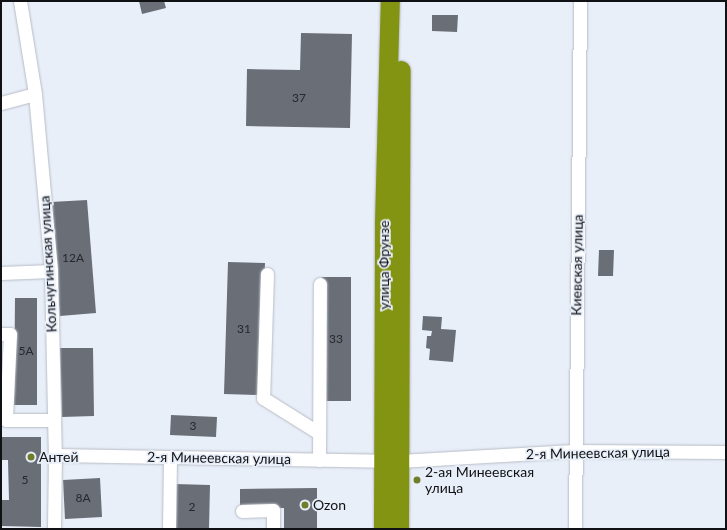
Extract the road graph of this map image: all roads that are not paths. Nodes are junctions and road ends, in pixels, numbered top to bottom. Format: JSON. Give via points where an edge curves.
{"nodes":[{"id":1,"x":20,"y":1,"type":"edge"},
{"id":2,"x":390,"y":1,"type":"edge"},
{"id":3,"x":403,"y":1,"type":"edge"},
{"id":4,"x":580,"y":1,"type":"edge"},
{"id":5,"x":35,"y":94,"type":"junction"},
{"id":6,"x":1,"y":103,"type":"edge"},
{"id":7,"x":51,"y":270,"type":"junction"},
{"id":8,"x":1,"y":273,"type":"edge"},
{"id":9,"x":267,"y":274,"type":"dead end"},
{"id":10,"x":320,"y":284,"type":"dead end"},
{"id":11,"x":1,"y":334,"type":"edge"},
{"id":12,"x":54,"y":420,"type":"junction"},
{"id":13,"x":4,"y":421,"type":"edge"},
{"id":14,"x":319,"y":433,"type":"junction"},
{"id":15,"x":575,"y":451,"type":"junction"},
{"id":16,"x":726,"y":452,"type":"edge"},
{"id":17,"x":55,"y":455,"type":"junction"},
{"id":18,"x":170,"y":457,"type":"junction"},
{"id":19,"x":318,"y":460,"type":"junction"},
{"id":20,"x":391,"y":461,"type":"junction"},
{"id":21,"x":242,"y":511,"type":"dead end"},
{"id":22,"x":54,"y":529,"type":"edge"},
{"id":23,"x":169,"y":529,"type":"edge"},
{"id":24,"x":273,"y":529,"type":"edge"},
{"id":25,"x":383,"y":529,"type":"edge"},
{"id":26,"x":399,"y":529,"type":"edge"},
{"id":27,"x":575,"y":529,"type":"edge"}],
"edges":[{"from":1,"to":5,"type":"street","name":"Кольчугинская улица"},
{"from":2,"to":20,"type":"highway","name":"улица Фрунзе","via":[[384,223]]},
{"from":3,"to":20,"type":"highway","name":"улица Фрунзе"},
{"from":4,"to":15,"type":"street","name":"Киевская улица"},
{"from":5,"to":6,"type":"street"},
{"from":5,"to":7,"type":"street","name":"Кольчугинская улица"},
{"from":7,"to":8,"type":"street"},
{"from":7,"to":12,"type":"street","name":"Кольчугинская улица"},
{"from":9,"to":14,"type":"street","via":[[263,398]]},
{"from":10,"to":14,"type":"street"},
{"from":11,"to":13,"type":"street","via":[[10,334]]},
{"from":12,"to":13,"type":"street"},
{"from":12,"to":17,"type":"street","name":"Кольчугинская улица"},
{"from":14,"to":19,"type":"street"},
{"from":15,"to":16,"type":"street","name":"2-я Минеевская улица"},
{"from":15,"to":20,"type":"street","name":"2-я Минеевская улица"},
{"from":15,"to":27,"type":"street","name":"Киевская улица"},
{"from":17,"to":18,"type":"street","name":"2-я Минеевская улица"},
{"from":17,"to":22,"type":"street","name":"Кольчугинская улица"},
{"from":18,"to":19,"type":"street","name":"2-я Минеевская улица"},
{"from":18,"to":23,"type":"street"},
{"from":19,"to":20,"type":"street","name":"2-я Минеевская улица"},
{"from":20,"to":25,"type":"highway","name":"улица Фрунзе"},
{"from":20,"to":26,"type":"highway","name":"улица Фрунзе"},
{"from":21,"to":24,"type":"street","via":[[273,510]]}]}
